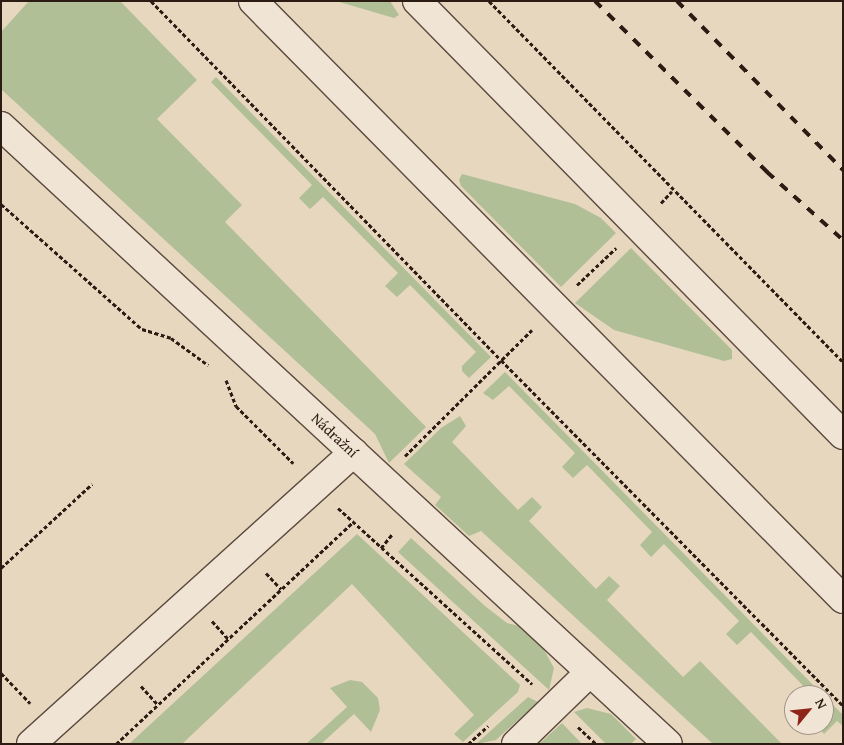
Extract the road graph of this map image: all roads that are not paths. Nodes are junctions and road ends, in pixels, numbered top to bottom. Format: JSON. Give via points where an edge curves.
{"nodes":[{"id":1,"x":253,"y":1,"type":"edge"},
{"id":2,"x":417,"y":1,"type":"edge"},
{"id":3,"x":1,"y":126,"type":"edge"},
{"id":4,"x":843,"y":435,"type":"edge"},
{"id":5,"x":354,"y":452,"type":"junction"},
{"id":6,"x":843,"y":599,"type":"edge"},
{"id":7,"x":590,"y":672,"type":"junction"},
{"id":8,"x":31,"y":744,"type":"edge"},
{"id":9,"x":516,"y":744,"type":"edge"},
{"id":10,"x":668,"y":744,"type":"edge"}],
"edges":[{"from":1,"to":6,"type":"street"},
{"from":2,"to":4,"type":"street"},
{"from":3,"to":5,"type":"street","name":"Nádražní"},
{"from":5,"to":7,"type":"street","name":"Nádražní"},
{"from":5,"to":8,"type":"street"},
{"from":7,"to":9,"type":"street"},
{"from":7,"to":10,"type":"street","name":"Nádražní"}]}
